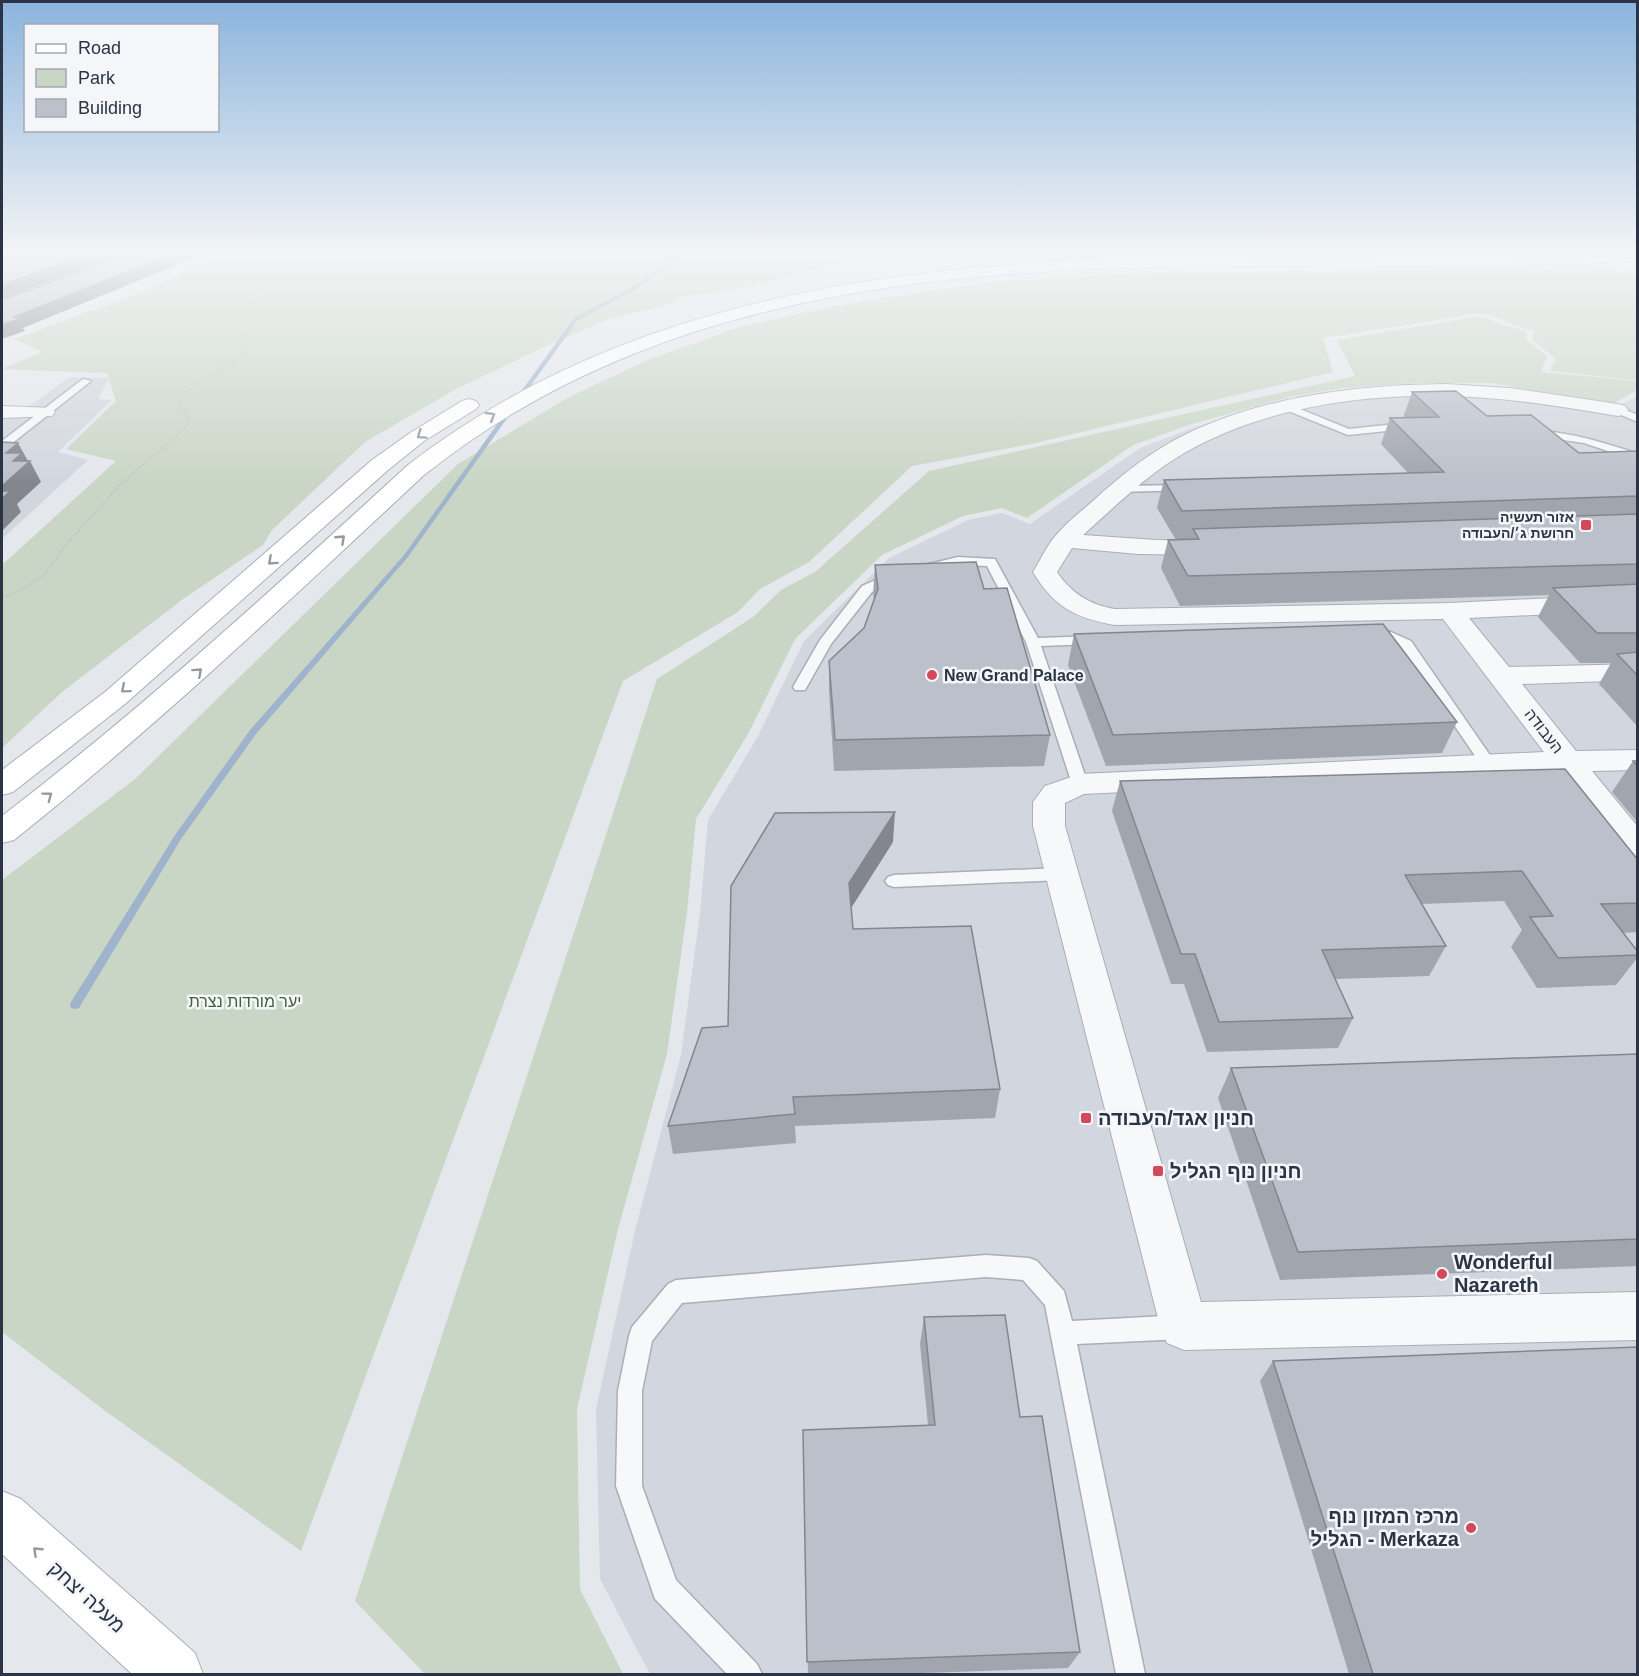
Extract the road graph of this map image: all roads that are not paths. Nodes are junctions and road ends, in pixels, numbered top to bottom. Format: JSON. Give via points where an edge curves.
{"nodes":[{"id":1,"x":644,"y":328,"type":"edge"},
{"id":2,"x":688,"y":328,"type":"edge"},
{"id":3,"x":518,"y":379,"type":"dead end"},
{"id":4,"x":86,"y":381,"type":"dead end"},
{"id":5,"x":483,"y":397,"type":"dead end"},
{"id":6,"x":1290,"y":408,"type":"junction"},
{"id":7,"x":1618,"y":410,"type":"joint"},
{"id":8,"x":2,"y":412,"type":"edge"},
{"id":9,"x":45,"y":412,"type":"junction"},
{"id":10,"x":1638,"y":419,"type":"edge"},
{"id":11,"x":1396,"y":427,"type":"edge"},
{"id":12,"x":1531,"y":433,"type":"edge"},
{"id":13,"x":2,"y":446,"type":"edge"},
{"id":14,"x":1638,"y":458,"type":"edge"},
{"id":15,"x":1191,"y":488,"type":"edge"},
{"id":16,"x":1120,"y":489,"type":"junction"},
{"id":17,"x":1065,"y":540,"type":"junction"},
{"id":18,"x":1228,"y":547,"type":"edge"},
{"id":19,"x":1638,"y":602,"type":"edge"},
{"id":20,"x":1450,"y":610,"type":"junction"},
{"id":21,"x":1357,"y":632,"type":"edge"},
{"id":22,"x":1105,"y":640,"type":"edge"},
{"id":23,"x":1033,"y":642,"type":"junction"},
{"id":24,"x":1638,"y":672,"type":"edge"},
{"id":25,"x":1501,"y":676,"type":"junction"},
{"id":26,"x":800,"y":687,"type":"dead end"},
{"id":27,"x":1638,"y":760,"type":"edge"},
{"id":28,"x":1568,"y":761,"type":"junction"},
{"id":29,"x":1489,"y":765,"type":"junction"},
{"id":30,"x":1080,"y":784,"type":"junction"},
{"id":31,"x":2,"y":785,"type":"edge"},
{"id":32,"x":2,"y":832,"type":"edge"},
{"id":33,"x":1638,"y":851,"type":"edge"},
{"id":34,"x":1062,"y":874,"type":"junction"},
{"id":35,"x":894,"y":881,"type":"dead end"},
{"id":36,"x":1638,"y":1316,"type":"edge"},
{"id":37,"x":1184,"y":1326,"type":"junction"},
{"id":38,"x":1064,"y":1333,"type":"junction"},
{"id":39,"x":2,"y":1518,"type":"edge"},
{"id":40,"x":174,"y":1674,"type":"edge"},
{"id":41,"x":747,"y":1674,"type":"edge"},
{"id":42,"x":1131,"y":1674,"type":"edge"}],
"edges":[{"from":1,"to":3,"type":"main road"},
{"from":32,"to":2,"type":"main road","one_way":true,"via":[[135,727],[441,449],[544,386]]},
{"from":4,"to":9,"type":"lane"},
{"from":5,"to":31,"type":"main road","one_way":true,"via":[[380,465],[154,665]]},
{"from":6,"to":7,"type":"street","via":[[1340,398],[1444,390],[1526,395]]},
{"from":6,"to":11,"type":"lane","via":[[1348,432]]},
{"from":6,"to":16,"type":"street","via":[[1236,422],[1192,440]]},
{"from":7,"to":10,"type":"lane"},
{"from":8,"to":9,"type":"street"},
{"from":9,"to":13,"type":"lane"},
{"from":12,"to":14,"type":"lane","via":[[1586,439]]},
{"from":15,"to":16,"type":"lane"},
{"from":16,"to":17,"type":"street"},
{"from":17,"to":18,"type":"street","via":[[1147,548]]},
{"from":17,"to":20,"type":"street","via":[[1045,573],[1070,603],[1093,615]]},
{"from":19,"to":20,"type":"street"},
{"from":20,"to":25,"type":"street","name":"העבודה"},
{"from":21,"to":29,"type":"lane","via":[[1386,635],[1406,644]]},
{"from":22,"to":23,"type":"lane"},
{"from":23,"to":26,"type":"lane","via":[[991,562],[958,561],[913,571],[867,589],[825,643]]},
{"from":23,"to":30,"type":"lane"},
{"from":24,"to":25,"type":"street"},
{"from":25,"to":28,"type":"street","name":"העבודה"},
{"from":27,"to":28,"type":"street"},
{"from":28,"to":29,"type":"street"},
{"from":28,"to":33,"type":"street","name":"העבודה"},
{"from":29,"to":30,"type":"street"},
{"from":30,"to":34,"type":"street","via":[[1056,793],[1049,802],[1049,826]]},
{"from":34,"to":35,"type":"lane"},
{"from":34,"to":37,"type":"street"},
{"from":36,"to":37,"type":"street"},
{"from":37,"to":38,"type":"lane"},
{"from":38,"to":41,"type":"lane","via":[[1056,1299],[1029,1269],[986,1266],[676,1292],[641,1336],[630,1391],[629,1486],[665,1589]]},
{"from":38,"to":42,"type":"lane"},
{"from":40,"to":39,"type":"main road","name":"מעלה יצחק","one_way":true}]}
